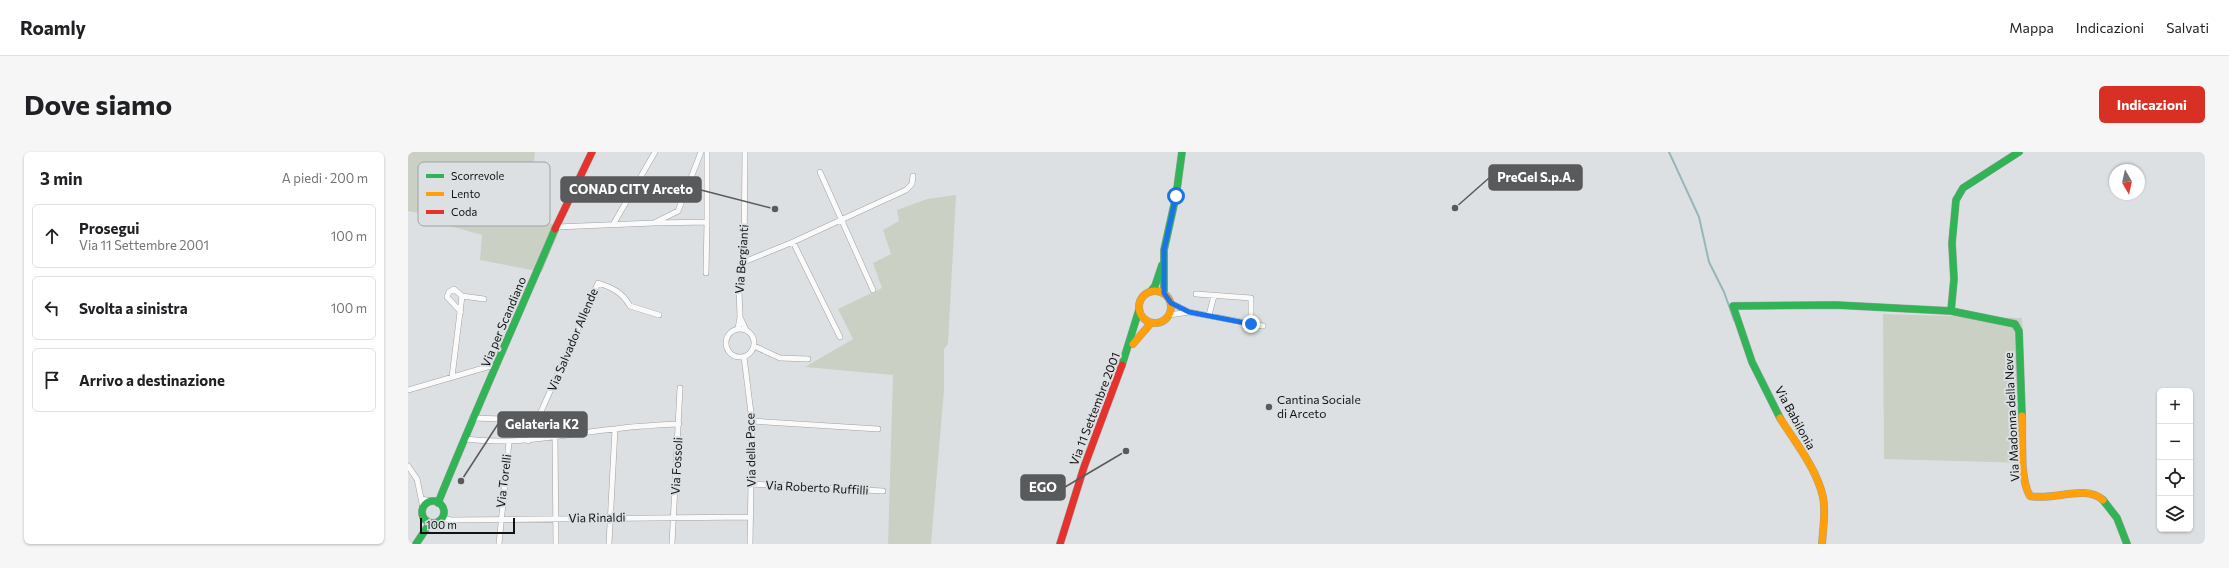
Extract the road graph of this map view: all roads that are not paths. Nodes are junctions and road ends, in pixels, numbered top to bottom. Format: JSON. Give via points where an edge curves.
{"nodes":[{"id":1,"x":592,"y":152,"type":"edge"},
{"id":2,"x":655,"y":152,"type":"edge"},
{"id":3,"x":701,"y":152,"type":"edge"},
{"id":4,"x":707,"y":152,"type":"edge"},
{"id":5,"x":745,"y":152,"type":"edge"},
{"id":6,"x":1182,"y":152,"type":"edge"},
{"id":7,"x":2019,"y":152,"type":"edge"},
{"id":8,"x":820,"y":172,"type":"dead end"},
{"id":9,"x":913,"y":176,"type":"dead end"},
{"id":10,"x":841,"y":219,"type":"junction"},
{"id":11,"x":707,"y":222,"type":"junction"},
{"id":12,"x":614,"y":223,"type":"junction"},
{"id":13,"x":654,"y":223,"type":"junction"},
{"id":14,"x":556,"y":227,"type":"junction"},
{"id":15,"x":793,"y":242,"type":"junction"},
{"id":16,"x":1163,"y":259,"type":"junction"},
{"id":17,"x":744,"y":262,"type":"junction"},
{"id":18,"x":706,"y":273,"type":"dead end"},
{"id":19,"x":873,"y":290,"type":"dead end"},
{"id":20,"x":1151,"y":291,"type":"junction"},
{"id":21,"x":1164,"y":293,"type":"junction"},
{"id":22,"x":1196,"y":294,"type":"dead end"},
{"id":23,"x":462,"y":296,"type":"junction"},
{"id":24,"x":1214,"y":296,"type":"junction"},
{"id":25,"x":484,"y":299,"type":"dead end"},
{"id":26,"x":1171,"y":303,"type":"junction"},
{"id":27,"x":1733,"y":306,"type":"joint"},
{"id":28,"x":1139,"y":310,"type":"junction"},
{"id":29,"x":1951,"y":311,"type":"junction"},
{"id":30,"x":461,"y":312,"type":"junction"},
{"id":31,"x":1189,"y":312,"type":"junction"},
{"id":32,"x":1169,"y":315,"type":"junction"},
{"id":33,"x":1209,"y":315,"type":"junction"},
{"id":34,"x":659,"y":316,"type":"dead end"},
{"id":35,"x":740,"y":317,"type":"junction"},
{"id":36,"x":1150,"y":323,"type":"junction"},
{"id":37,"x":1251,"y":324,"type":"junction"},
{"id":38,"x":1263,"y":326,"type":"dead end"},
{"id":39,"x":738,"y":329,"type":"junction"},
{"id":40,"x":746,"y":330,"type":"junction"},
{"id":41,"x":840,"y":337,"type":"dead end"},
{"id":42,"x":754,"y":346,"type":"junction"},
{"id":43,"x":1128,"y":351,"type":"junction"},
{"id":44,"x":744,"y":357,"type":"junction"},
{"id":45,"x":808,"y":359,"type":"dead end"},
{"id":46,"x":497,"y":366,"type":"junction"},
{"id":47,"x":452,"y":377,"type":"junction"},
{"id":48,"x":680,"y":388,"type":"dead end"},
{"id":49,"x":408,"y":390,"type":"edge"},
{"id":50,"x":472,"y":418,"type":"junction"},
{"id":51,"x":539,"y":420,"type":"junction"},
{"id":52,"x":752,"y":421,"type":"junction"},
{"id":53,"x":679,"y":424,"type":"junction"},
{"id":54,"x":615,"y":429,"type":"junction"},
{"id":55,"x":878,"y":429,"type":"dead end"},
{"id":56,"x":555,"y":438,"type":"junction"},
{"id":57,"x":465,"y":439,"type":"junction"},
{"id":58,"x":528,"y":441,"type":"junction"},
{"id":59,"x":509,"y":442,"type":"junction"},
{"id":60,"x":408,"y":466,"type":"edge"},
{"id":61,"x":752,"y":484,"type":"junction"},
{"id":62,"x":883,"y":491,"type":"dead end"},
{"id":63,"x":422,"y":498,"type":"junction"},
{"id":64,"x":437,"y":502,"type":"junction"},
{"id":65,"x":423,"y":508,"type":"junction"},
{"id":66,"x":751,"y":516,"type":"junction"},
{"id":67,"x":442,"y":518,"type":"junction"},
{"id":68,"x":609,"y":518,"type":"junction"},
{"id":69,"x":674,"y":518,"type":"junction"},
{"id":70,"x":556,"y":519,"type":"junction"},
{"id":71,"x":500,"y":520,"type":"junction"},
{"id":72,"x":430,"y":522,"type":"junction"},
{"id":73,"x":416,"y":544,"type":"edge"},
{"id":74,"x":499,"y":544,"type":"edge"},
{"id":75,"x":556,"y":544,"type":"edge"},
{"id":76,"x":609,"y":544,"type":"edge"},
{"id":77,"x":672,"y":544,"type":"edge"},
{"id":78,"x":750,"y":544,"type":"edge"},
{"id":79,"x":1060,"y":544,"type":"edge"},
{"id":80,"x":1822,"y":544,"type":"edge"},
{"id":81,"x":2127,"y":544,"type":"edge"}],
"edges":[{"from":1,"to":14,"type":"street","name":"Via per Scandiano"},
{"from":2,"to":12,"type":"street"},
{"from":3,"to":13,"type":"street","via":[[678,211]]},
{"from":4,"to":11,"type":"street"},
{"from":5,"to":17,"type":"street","name":"Via Bergianti"},
{"from":6,"to":16,"type":"street","name":"Via 11 Settembre 2001"},
{"from":7,"to":29,"type":"street","via":[[1963,188],[1956,200]]},
{"from":8,"to":10,"type":"street"},
{"from":9,"to":10,"type":"street","via":[[912,184],[906,190]]},
{"from":10,"to":15,"type":"street"},
{"from":10,"to":19,"type":"street"},
{"from":11,"to":13,"type":"street"},
{"from":11,"to":18,"type":"street"},
{"from":12,"to":13,"type":"street"},
{"from":12,"to":14,"type":"street"},
{"from":14,"to":46,"type":"street","name":"Via per Scandiano"},
{"from":15,"to":17,"type":"street"},
{"from":15,"to":41,"type":"street"},
{"from":16,"to":20,"type":"street","name":"Via 11 Settembre 2001","via":[[1158,279]]},
{"from":16,"to":21,"type":"street","name":"Via 11 Settembre 2001"},
{"from":17,"to":35,"type":"street","name":"Via Bergianti"},
{"from":20,"to":21,"type":"street"},
{"from":20,"to":28,"type":"street","name":"Via 11 Settembre 2001","via":[[1143,296]]},
{"from":21,"to":26,"type":"street"},
{"from":22,"to":24,"type":"street"},
{"from":23,"to":25,"type":"street"},
{"from":23,"to":30,"type":"street"},
{"from":23,"to":30,"type":"street","via":[[454,290],[449,292],[447,297]]},
{"from":24,"to":33,"type":"street"},
{"from":24,"to":37,"type":"street","via":[[1251,298]]},
{"from":26,"to":31,"type":"street"},
{"from":26,"to":32,"type":"street"},
{"from":27,"to":29,"type":"street","name":"Via Madonna della Neve","via":[[1836,305]]},
{"from":27,"to":80,"type":"street","name":"Via Babilonia","via":[[1750,357],[1778,414],[1802,453],[1823,498]]},
{"from":28,"to":36,"type":"street"},
{"from":28,"to":43,"type":"street","name":"Via 11 Settembre 2001"},
{"from":29,"to":81,"type":"street","name":"Via Madonna della Neve","via":[[2008,321],[2015,324],[2019,331],[2024,468],[2030,496],[2045,498],[2083,493],[2105,498],[2113,509]]},
{"from":30,"to":47,"type":"street"},
{"from":31,"to":32,"type":"street"},
{"from":31,"to":33,"type":"street"},
{"from":32,"to":36,"type":"street","via":[[1160,322]]},
{"from":33,"to":37,"type":"street"},
{"from":34,"to":51,"type":"street","name":"Via Salvador Allende","via":[[630,306],[616,289],[598,283]]},
{"from":35,"to":39,"type":"street","name":"Via Bergianti"},
{"from":35,"to":40,"type":"street","name":"Via Bergianti"},
{"from":36,"to":43,"type":"street","name":"Via 11 Settembre 2001"},
{"from":37,"to":38,"type":"street"},
{"from":39,"to":40,"type":"street"},
{"from":39,"to":44,"type":"street","via":[[730,332],[725,344],[732,355]]},
{"from":40,"to":42,"type":"street","name":"Via Bergianti","via":[[754,338]]},
{"from":42,"to":44,"type":"street","via":[[751,353]]},
{"from":42,"to":45,"type":"street","via":[[780,358]]},
{"from":43,"to":79,"type":"street","name":"Via 11 Settembre 2001","via":[[1073,499]]},
{"from":44,"to":52,"type":"street","name":"Via della Pace"},
{"from":46,"to":47,"type":"street"},
{"from":46,"to":50,"type":"street","name":"Via per Scandiano"},
{"from":47,"to":49,"type":"street"},
{"from":48,"to":53,"type":"street","name":"Via Fossoli"},
{"from":50,"to":51,"type":"street"},
{"from":50,"to":57,"type":"street","name":"Via per Scandiano"},
{"from":51,"to":58,"type":"street","name":"Via Salvador Allende"},
{"from":52,"to":55,"type":"street"},
{"from":52,"to":61,"type":"street","name":"Via della Pace"},
{"from":53,"to":54,"type":"street"},
{"from":53,"to":69,"type":"street","name":"Via Fossoli"},
{"from":54,"to":56,"type":"street"},
{"from":54,"to":68,"type":"street"},
{"from":56,"to":58,"type":"street"},
{"from":56,"to":70,"type":"street"},
{"from":57,"to":59,"type":"street"},
{"from":57,"to":64,"type":"street","name":"Via per Scandiano"},
{"from":58,"to":59,"type":"street"},
{"from":59,"to":71,"type":"street","name":"Via Torelli"},
{"from":60,"to":63,"type":"street","via":[[417,478]]},
{"from":61,"to":62,"type":"street","name":"Via Roberto Ruffilli"},
{"from":61,"to":66,"type":"street","name":"Via della Pace"},
{"from":63,"to":64,"type":"street"},
{"from":63,"to":65,"type":"street"},
{"from":64,"to":65,"type":"street","via":[[428,503]]},
{"from":64,"to":67,"type":"street","via":[[444,510]]},
{"from":65,"to":72,"type":"street","via":[[424,518]]},
{"from":66,"to":69,"type":"street","name":"Via Rinaldi"},
{"from":66,"to":78,"type":"street","name":"Via della Pace"},
{"from":67,"to":71,"type":"street","name":"Via Rinaldi"},
{"from":67,"to":72,"type":"street"},
{"from":68,"to":69,"type":"street","name":"Via Rinaldi"},
{"from":68,"to":70,"type":"street","name":"Via Rinaldi"},
{"from":68,"to":76,"type":"street"},
{"from":69,"to":77,"type":"street","name":"Via Fossoli"},
{"from":70,"to":71,"type":"street","name":"Via Rinaldi"},
{"from":70,"to":75,"type":"street"},
{"from":71,"to":74,"type":"street","name":"Via Torelli"},
{"from":72,"to":73,"type":"street"}]}
